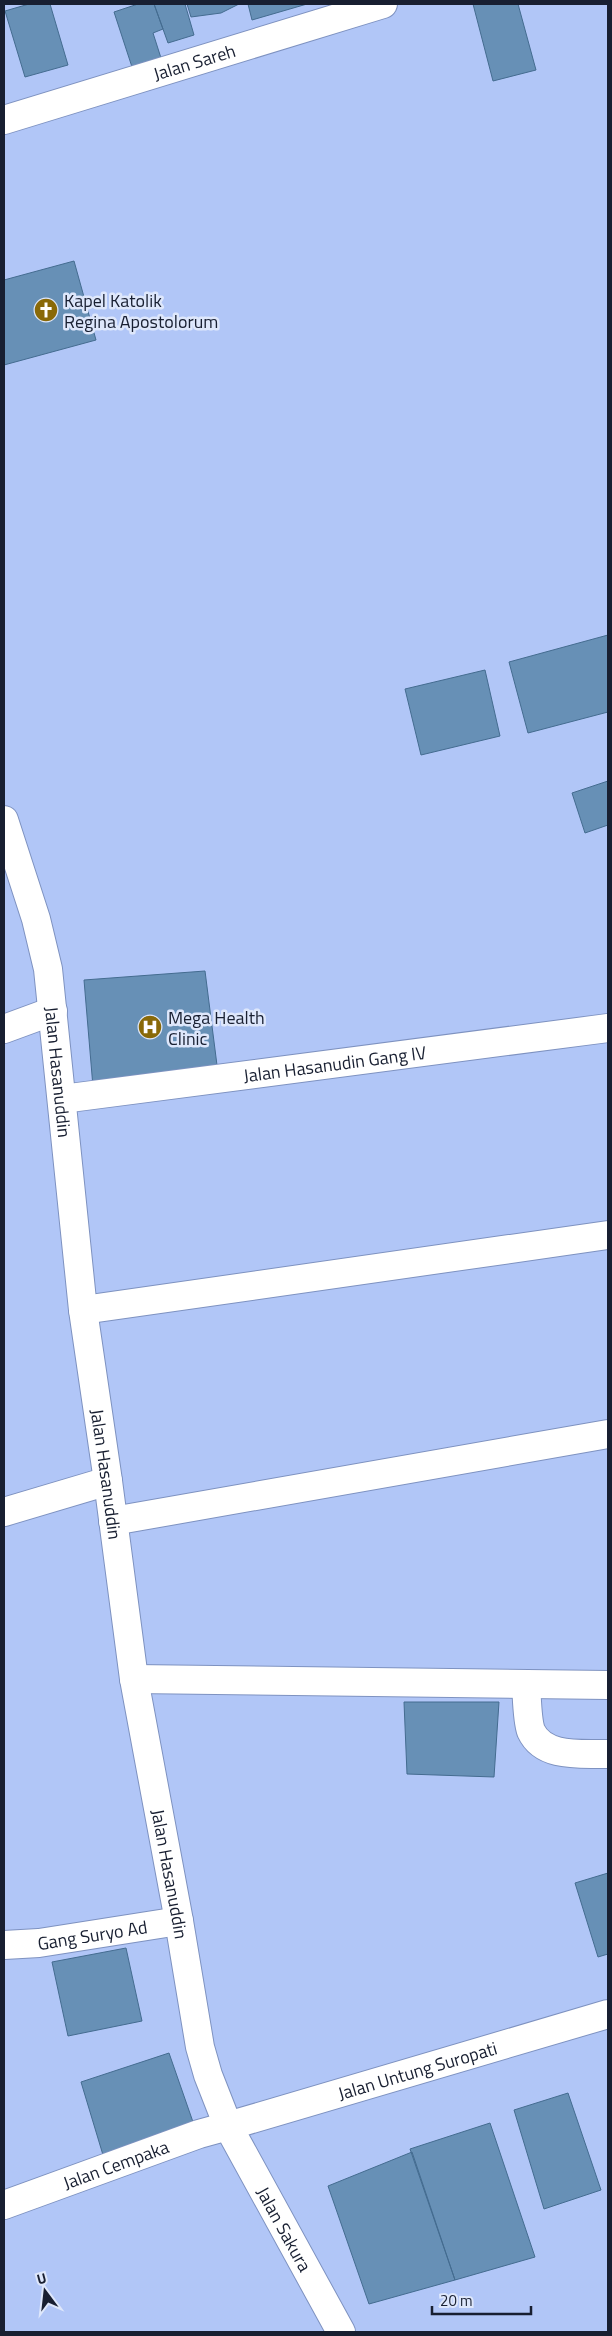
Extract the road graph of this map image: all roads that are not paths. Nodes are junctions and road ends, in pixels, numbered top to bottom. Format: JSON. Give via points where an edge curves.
{"nodes":[{"id":1,"x":383,"y":4,"type":"edge"},
{"id":2,"x":4,"y":120,"type":"edge"},
{"id":3,"x":4,"y":820,"type":"edge"},
{"id":4,"x":53,"y":1012,"type":"junction"},
{"id":5,"x":608,"y":1028,"type":"edge"},
{"id":6,"x":4,"y":1029,"type":"edge"},
{"id":7,"x":62,"y":1099,"type":"junction"},
{"id":8,"x":608,"y":1235,"type":"edge"},
{"id":9,"x":83,"y":1310,"type":"junction"},
{"id":10,"x":608,"y":1434,"type":"edge"},
{"id":11,"x":108,"y":1481,"type":"junction"},
{"id":12,"x":4,"y":1512,"type":"edge"},
{"id":13,"x":113,"y":1521,"type":"junction"},
{"id":14,"x":134,"y":1679,"type":"junction"},
{"id":15,"x":526,"y":1684,"type":"junction"},
{"id":16,"x":608,"y":1685,"type":"edge"},
{"id":17,"x":608,"y":1754,"type":"edge"},
{"id":18,"x":179,"y":1921,"type":"junction"},
{"id":19,"x":4,"y":1945,"type":"edge"},
{"id":20,"x":608,"y":2014,"type":"edge"},
{"id":21,"x":228,"y":2126,"type":"junction"},
{"id":22,"x":4,"y":2205,"type":"edge"},
{"id":23,"x":341,"y":2332,"type":"edge"}],
"edges":[{"from":1,"to":2,"type":"street","name":"Jalan Sareh"},
{"from":3,"to":4,"type":"street","name":"Jalan Hasanuddin","via":[[36,919],[48,969]]},
{"from":4,"to":6,"type":"street"},
{"from":4,"to":7,"type":"street","name":"Jalan Hasanuddin"},
{"from":5,"to":7,"type":"street","name":"Jalan Hasanudin Gang IV"},
{"from":7,"to":9,"type":"street","name":"Jalan Hasanuddin"},
{"from":8,"to":9,"type":"street"},
{"from":9,"to":11,"type":"street","name":"Jalan Hasanuddin"},
{"from":10,"to":13,"type":"street"},
{"from":11,"to":12,"type":"street"},
{"from":11,"to":13,"type":"street","name":"Jalan Hasanuddin"},
{"from":13,"to":14,"type":"street","name":"Jalan Hasanuddin"},
{"from":14,"to":15,"type":"street"},
{"from":14,"to":18,"type":"street","name":"Jalan Hasanuddin"},
{"from":15,"to":16,"type":"street"},
{"from":15,"to":17,"type":"street","via":[[531,1730],[543,1746],[562,1752]]},
{"from":18,"to":19,"type":"street","name":"Gang Suryo Ad","via":[[39,1944]]},
{"from":18,"to":21,"type":"street","name":"Jalan Hasanuddin","via":[[200,2046]]},
{"from":20,"to":21,"type":"street","name":"Jalan Untung Suropati"},
{"from":21,"to":22,"type":"street","name":"Jalan Cempaka"},
{"from":21,"to":23,"type":"street","name":"Jalan Sakura"}]}
